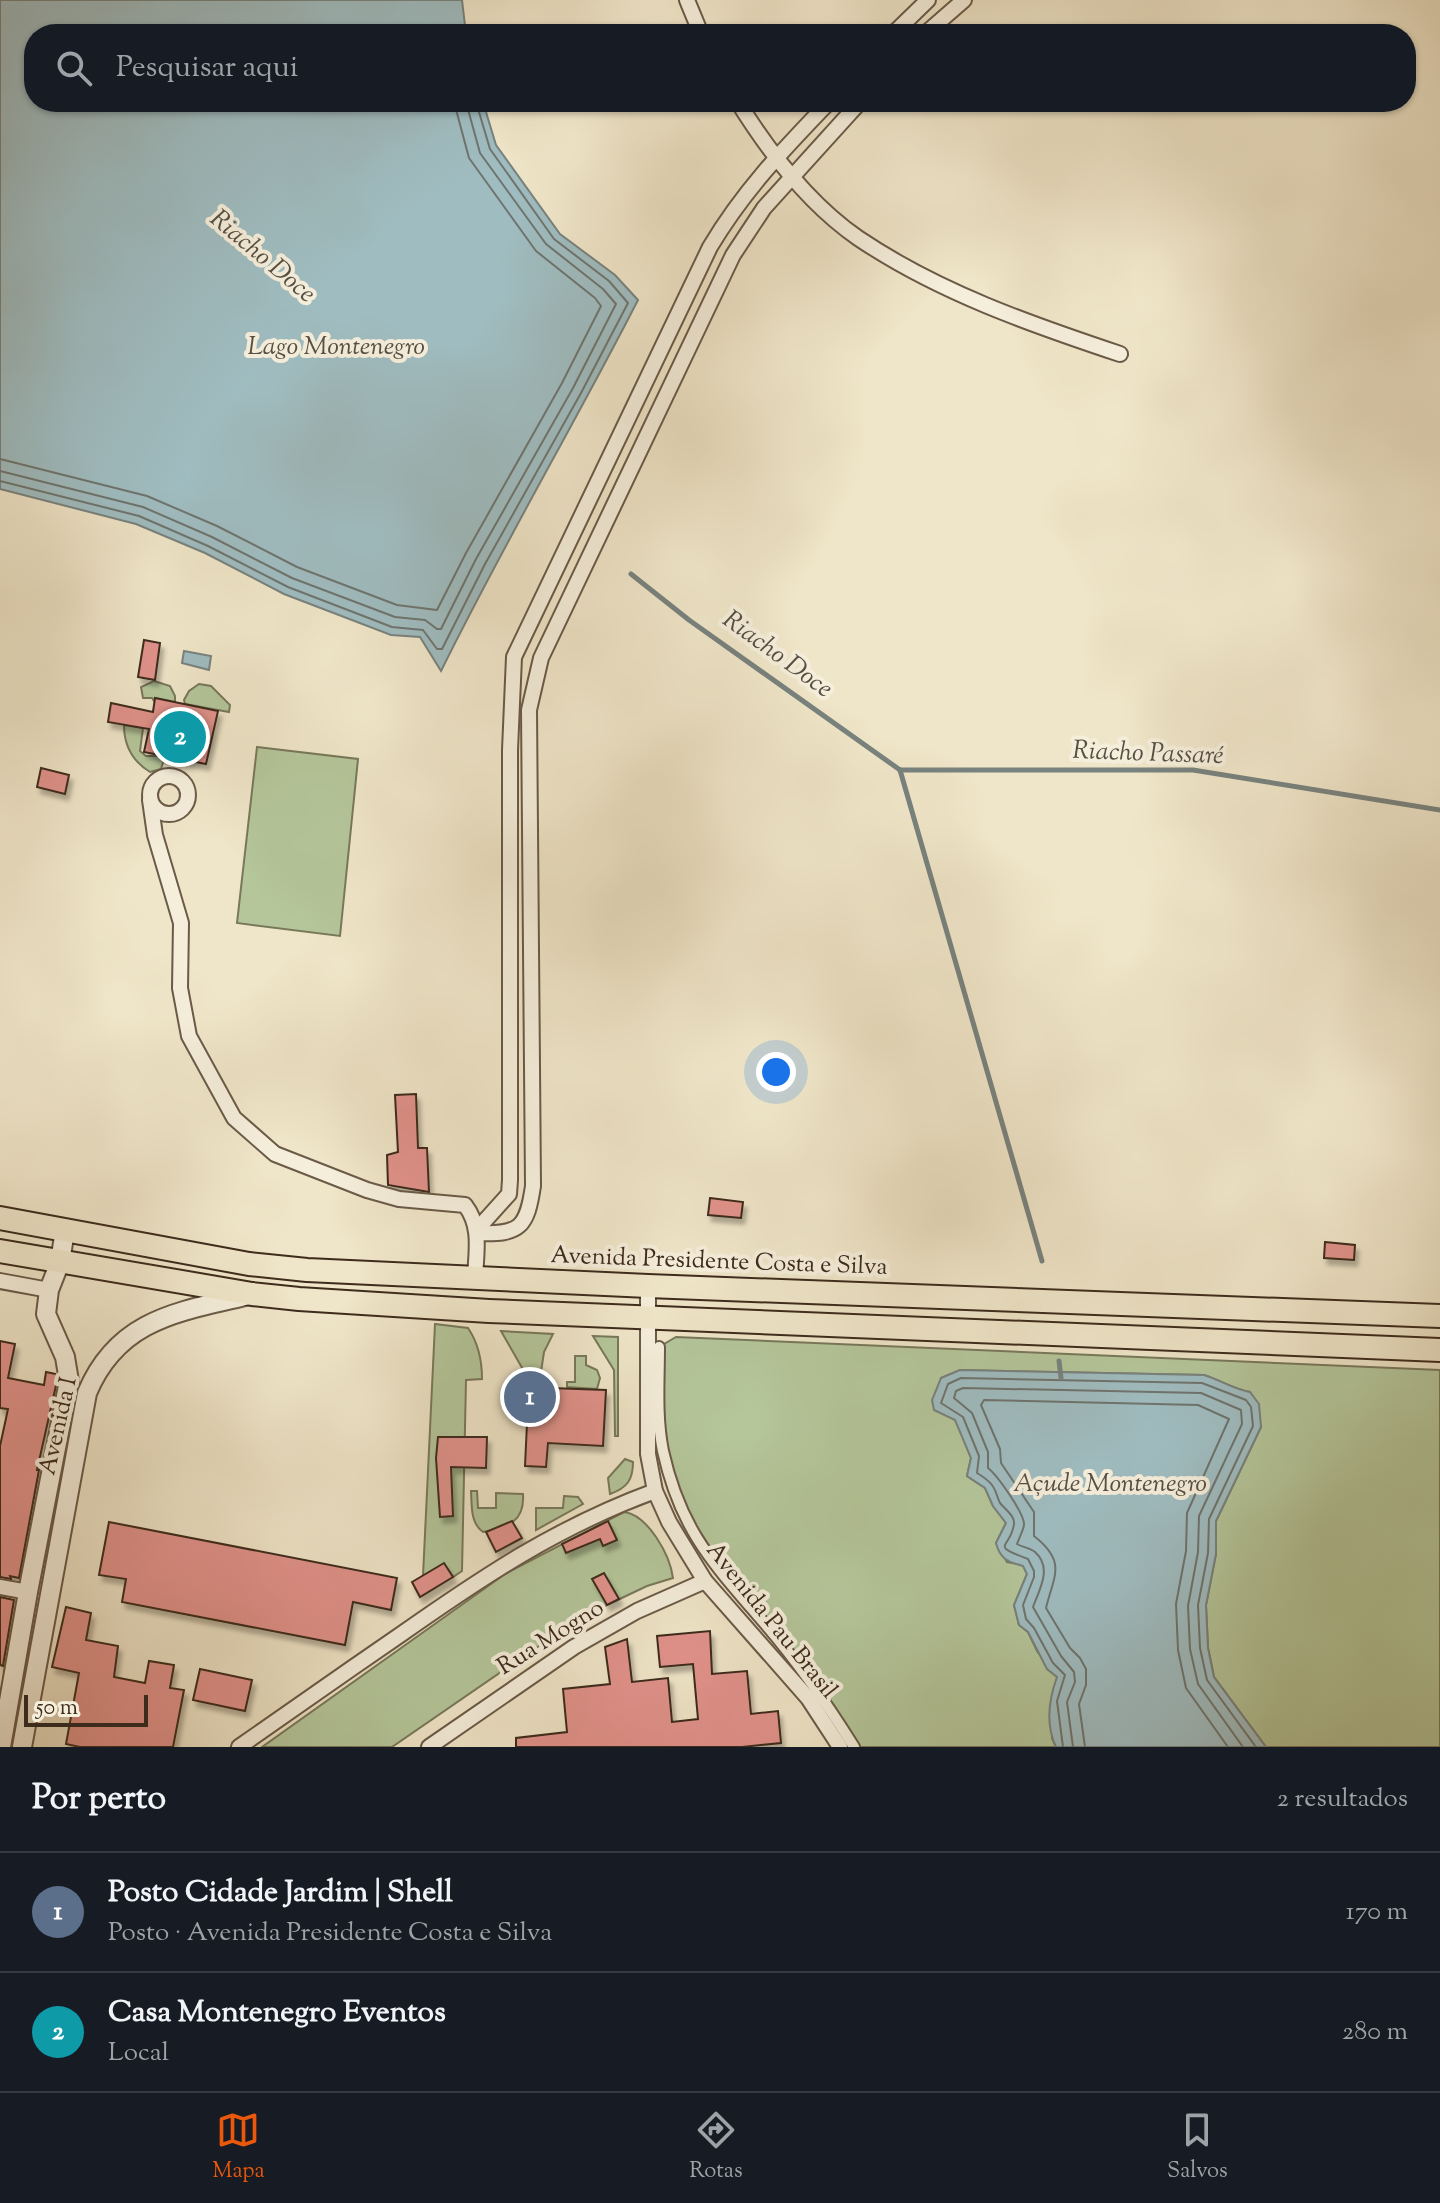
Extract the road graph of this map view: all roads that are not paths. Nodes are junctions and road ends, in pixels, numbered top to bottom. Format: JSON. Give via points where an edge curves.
{"nodes":[{"id":1,"x":687,"y":0,"type":"edge"},
{"id":2,"x":928,"y":0,"type":"edge"},
{"id":3,"x":964,"y":0,"type":"edge"},
{"id":4,"x":697,"y":24,"type":"edge"},
{"id":5,"x":903,"y":24,"type":"edge"},
{"id":6,"x":936,"y":24,"type":"edge"},
{"id":7,"x":745,"y":112,"type":"edge"},
{"id":8,"x":820,"y":112,"type":"edge"},
{"id":9,"x":851,"y":112,"type":"edge"},
{"id":10,"x":777,"y":157,"type":"junction"},
{"id":11,"x":793,"y":176,"type":"junction"},
{"id":12,"x":1120,"y":354,"type":"dead end"},
{"id":13,"x":150,"y":800,"type":"dead end"},
{"id":14,"x":0,"y":1218,"type":"edge"},
{"id":15,"x":65,"y":1230,"type":"junction"},
{"id":16,"x":478,"y":1233,"type":"junction"},
{"id":17,"x":0,"y":1251,"type":"edge"},
{"id":18,"x":60,"y":1262,"type":"junction"},
{"id":19,"x":475,"y":1278,"type":"junction"},
{"id":20,"x":0,"y":1281,"type":"edge"},
{"id":21,"x":648,"y":1286,"type":"junction"},
{"id":22,"x":49,"y":1290,"type":"junction"},
{"id":23,"x":252,"y":1294,"type":"junction"},
{"id":24,"x":1383,"y":1314,"type":"junction"},
{"id":25,"x":1435,"y":1316,"type":"edge"},
{"id":26,"x":648,"y":1318,"type":"junction"},
{"id":27,"x":659,"y":1347,"type":"dead end"},
{"id":28,"x":1382,"y":1349,"type":"junction"},
{"id":29,"x":1434,"y":1350,"type":"edge"},
{"id":30,"x":655,"y":1491,"type":"junction"},
{"id":31,"x":41,"y":1522,"type":"junction"},
{"id":32,"x":62,"y":1526,"type":"junction"},
{"id":33,"x":705,"y":1581,"type":"junction"},
{"id":34,"x":0,"y":1587,"type":"edge"},
{"id":35,"x":28,"y":1592,"type":"junction"},
{"id":36,"x":1,"y":1747,"type":"edge"},
{"id":37,"x":22,"y":1747,"type":"edge"},
{"id":38,"x":239,"y":1747,"type":"edge"},
{"id":39,"x":429,"y":1747,"type":"edge"},
{"id":40,"x":840,"y":1747,"type":"edge"},
{"id":41,"x":854,"y":1747,"type":"edge"}],
"edges":[{"from":1,"to":4,"type":"street"},
{"from":2,"to":5,"type":"street"},
{"from":3,"to":6,"type":"street"},
{"from":7,"to":10,"type":"street"},
{"from":8,"to":10,"type":"street"},
{"from":9,"to":11,"type":"street"},
{"from":10,"to":11,"type":"street"},
{"from":10,"to":16,"type":"street","via":[[734,207],[710,247],[514,657],[510,1180],[509,1194]]},
{"from":11,"to":12,"type":"street","via":[[858,238],[943,287],[1029,324]]},
{"from":11,"to":16,"type":"street","via":[[733,255],[541,658],[529,710],[533,1186],[524,1220],[513,1230]]},
{"from":13,"to":16,"type":"street","via":[[158,850],[181,923],[180,988],[189,1036],[234,1118],[275,1154],[367,1190],[399,1199],[465,1205]]},
{"from":14,"to":15,"type":"main road","name":"Avenida Presidente Costa e Silva"},
{"from":15,"to":18,"type":"street","name":"Avenida I"},
{"from":15,"to":19,"type":"main road","name":"Avenida Presidente Costa e Silva","via":[[249,1264]]},
{"from":16,"to":19,"type":"street"},
{"from":17,"to":18,"type":"main road"},
{"from":18,"to":22,"type":"street","name":"Avenida I"},
{"from":18,"to":23,"type":"main road"},
{"from":19,"to":21,"type":"main road","name":"Avenida Presidente Costa e Silva"},
{"from":20,"to":22,"type":"street"},
{"from":21,"to":24,"type":"main road","name":"Avenida Presidente Costa e Silva"},
{"from":21,"to":26,"type":"street","name":"Avenida Pau Brasil"},
{"from":22,"to":31,"type":"street","name":"Avenida I","via":[[46,1314],[65,1357],[69,1381]]},
{"from":23,"to":26,"type":"main road"},
{"from":23,"to":32,"type":"street","name":"Avenida I","via":[[174,1314],[131,1333],[116,1346],[87,1393]]},
{"from":24,"to":25,"type":"main road","name":"Avenida Presidente Costa e Silva"},
{"from":24,"to":28,"type":"main road"},
{"from":25,"to":29,"type":"main road"},
{"from":26,"to":28,"type":"main road"},
{"from":26,"to":30,"type":"street","name":"Avenida Pau Brasil","via":[[648,1454]]},
{"from":27,"to":41,"type":"street","via":[[663,1448],[691,1531],[796,1663]]},
{"from":28,"to":29,"type":"main road"},
{"from":30,"to":33,"type":"street","name":"Avenida Pau Brasil"},
{"from":30,"to":38,"type":"street","via":[[526,1550]]},
{"from":31,"to":32,"type":"street"},
{"from":31,"to":35,"type":"street","name":"Avenida I"},
{"from":32,"to":37,"type":"street","name":"Avenida I"},
{"from":33,"to":39,"type":"street","name":"Rua Mogno","via":[[574,1647]]},
{"from":33,"to":40,"type":"street","name":"Avenida Pau Brasil","via":[[808,1698]]},
{"from":34,"to":35,"type":"street"},
{"from":35,"to":36,"type":"street","name":"Avenida I"}]}
